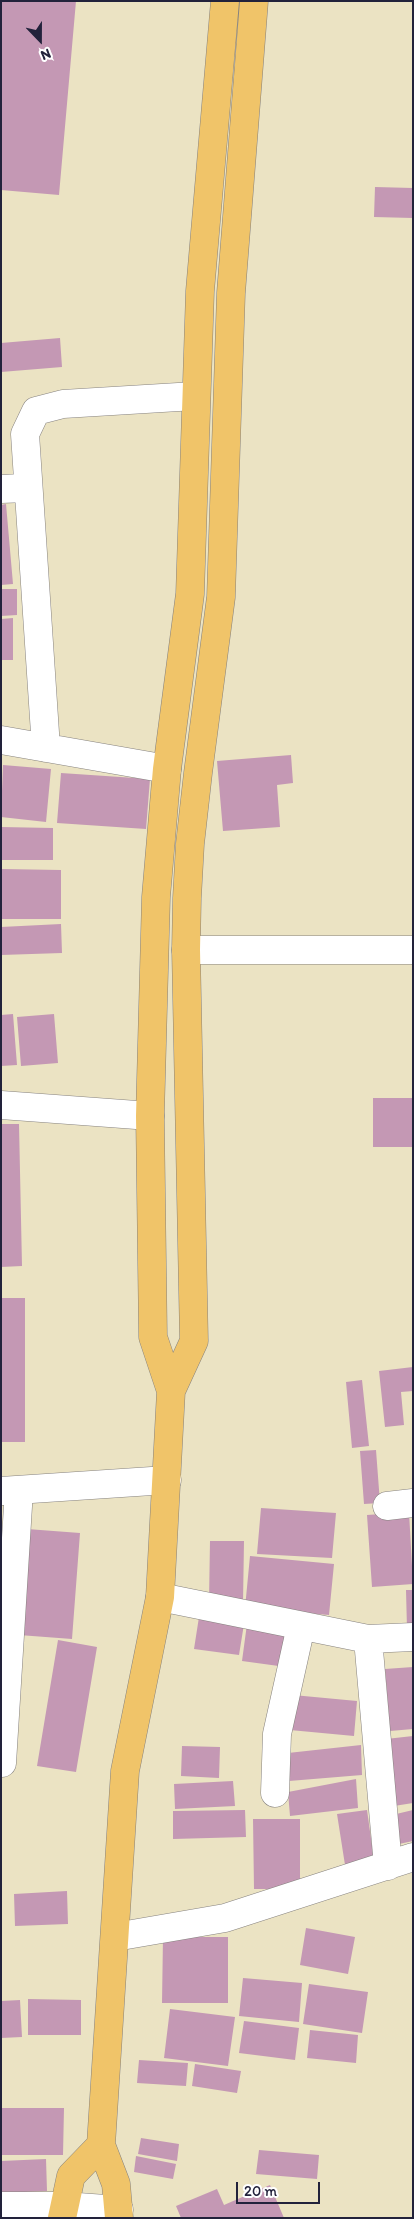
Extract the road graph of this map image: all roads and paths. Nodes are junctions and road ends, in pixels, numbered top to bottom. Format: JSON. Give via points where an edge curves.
{"nodes":[{"id":1,"x":225,"y":1,"type":"edge"},
{"id":2,"x":254,"y":1,"type":"edge"},
{"id":3,"x":195,"y":396,"type":"junction"},
{"id":4,"x":14,"y":488,"type":"edge"},
{"id":5,"x":1,"y":740,"type":"edge"},
{"id":6,"x":46,"y":748,"type":"junction"},
{"id":7,"x":167,"y":770,"type":"junction"},
{"id":8,"x":186,"y":950,"type":"junction"},
{"id":9,"x":413,"y":950,"type":"edge"},
{"id":10,"x":1,"y":1105,"type":"edge"},
{"id":11,"x":150,"y":1116,"type":"junction"},
{"id":12,"x":171,"y":1391,"type":"junction"},
{"id":13,"x":167,"y":1480,"type":"junction"},
{"id":14,"x":10,"y":1490,"type":"edge"},
{"id":15,"x":160,"y":1597,"type":"junction"},
{"id":16,"x":301,"y":1626,"type":"junction"},
{"id":17,"x":413,"y":1637,"type":"edge"},
{"id":18,"x":368,"y":1639,"type":"junction"},
{"id":19,"x":2,"y":1763,"type":"edge"},
{"id":20,"x":275,"y":1793,"type":"dead end"},
{"id":21,"x":413,"y":1857,"type":"edge"},
{"id":22,"x":388,"y":1866,"type":"junction"},
{"id":23,"x":115,"y":1937,"type":"junction"},
{"id":24,"x":101,"y":2145,"type":"junction"},
{"id":25,"x":1,"y":2206,"type":"edge"},
{"id":26,"x":63,"y":2212,"type":"edge"},
{"id":27,"x":119,"y":2214,"type":"edge"}],
"edges":[{"from":1,"to":3,"type":"main road","via":[[202,263]]},
{"from":2,"to":8,"type":"main road","via":[[231,293],[221,597],[190,844]]},
{"from":3,"to":4,"type":"street","via":[[63,404],[36,410],[25,434]]},
{"from":3,"to":7,"type":"main road","via":[[190,594]]},
{"from":4,"to":6,"type":"street"},
{"from":5,"to":6,"type":"street"},
{"from":6,"to":7,"type":"street"},
{"from":7,"to":11,"type":"main road","via":[[156,897]]},
{"from":8,"to":9,"type":"street"},
{"from":8,"to":12,"type":"main road","via":[[194,1341]]},
{"from":10,"to":11,"type":"street"},
{"from":11,"to":12,"type":"main road","via":[[153,1337]]},
{"from":12,"to":13,"type":"main road"},
{"from":13,"to":14,"type":"street"},
{"from":13,"to":15,"type":"main road"},
{"from":14,"to":19,"type":"street"},
{"from":15,"to":16,"type":"street"},
{"from":15,"to":23,"type":"main road","via":[[125,1771]]},
{"from":16,"to":18,"type":"street"},
{"from":16,"to":20,"type":"street","via":[[277,1734]]},
{"from":17,"to":18,"type":"street"},
{"from":18,"to":22,"type":"street"},
{"from":21,"to":22,"type":"street"},
{"from":22,"to":23,"type":"street","via":[[224,1918]]},
{"from":23,"to":24,"type":"main road"},
{"from":24,"to":26,"type":"main road","via":[[71,2176]]},
{"from":24,"to":27,"type":"main road","via":[[116,2184]]},
{"from":25,"to":26,"type":"street"},
{"from":26,"to":27,"type":"street"}]}
